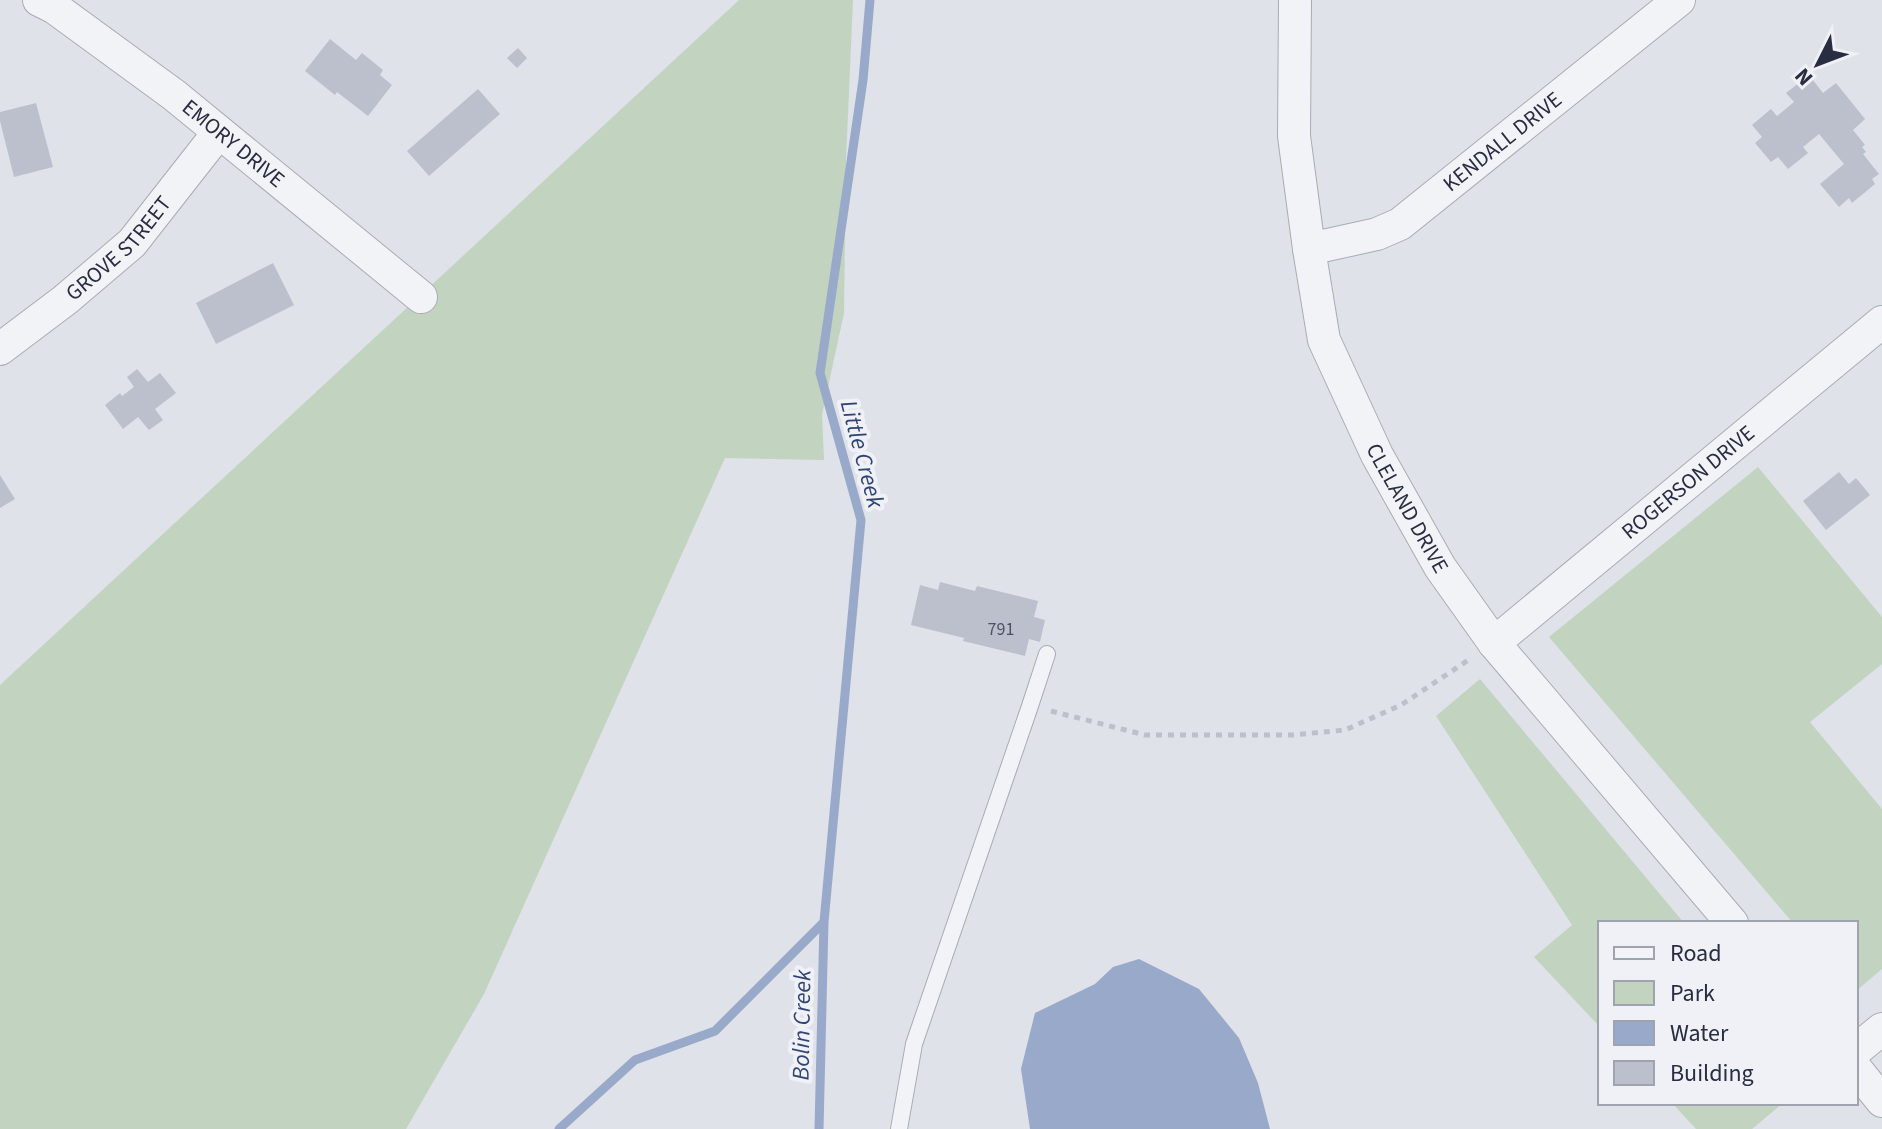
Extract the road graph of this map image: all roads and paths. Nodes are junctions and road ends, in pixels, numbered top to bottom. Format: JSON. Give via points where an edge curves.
{"nodes":[{"id":1,"x":39,"y":0,"type":"edge"},
{"id":2,"x":1295,"y":0,"type":"edge"},
{"id":3,"x":1679,"y":0,"type":"edge"},
{"id":4,"x":219,"y":132,"type":"junction"},
{"id":5,"x":1309,"y":249,"type":"junction"},
{"id":6,"x":421,"y":297,"type":"dead end"},
{"id":7,"x":1882,"y":322,"type":"edge"},
{"id":8,"x":0,"y":349,"type":"edge"},
{"id":9,"x":1494,"y":643,"type":"junction"},
{"id":10,"x":1047,"y":654,"type":"dead end"},
{"id":11,"x":1030,"y":706,"type":"junction"},
{"id":12,"x":1730,"y":921,"type":"edge"},
{"id":13,"x":1882,"y":1029,"type":"edge"},
{"id":14,"x":1858,"y":1048,"type":"edge"},
{"id":15,"x":1858,"y":1071,"type":"edge"},
{"id":16,"x":1882,"y":1101,"type":"edge"},
{"id":17,"x":899,"y":1129,"type":"edge"}],
"edges":[{"from":1,"to":4,"type":"street","name":"EMORY DRIVE"},
{"from":2,"to":5,"type":"street","name":"CLELAND DRIVE","via":[[1294,136]]},
{"from":3,"to":5,"type":"street","name":"KENDALL DRIVE","via":[[1400,224]]},
{"from":4,"to":6,"type":"street","name":"EMORY DRIVE"},
{"from":4,"to":8,"type":"street","name":"GROVE STREET","via":[[132,243]]},
{"from":5,"to":9,"type":"street","name":"CLELAND DRIVE","via":[[1324,340],[1377,455],[1440,567]]},
{"from":7,"to":9,"type":"street","name":"ROGERSON DRIVE"},
{"from":9,"to":11,"type":"path","via":[[1401,705],[1345,730],[1145,735]]},
{"from":9,"to":12,"type":"street","name":"CLELAND DRIVE"},
{"from":10,"to":11,"type":"lane"},
{"from":11,"to":17,"type":"lane","via":[[914,1044]]},
{"from":13,"to":14,"type":"street"},
{"from":15,"to":16,"type":"street"}]}
